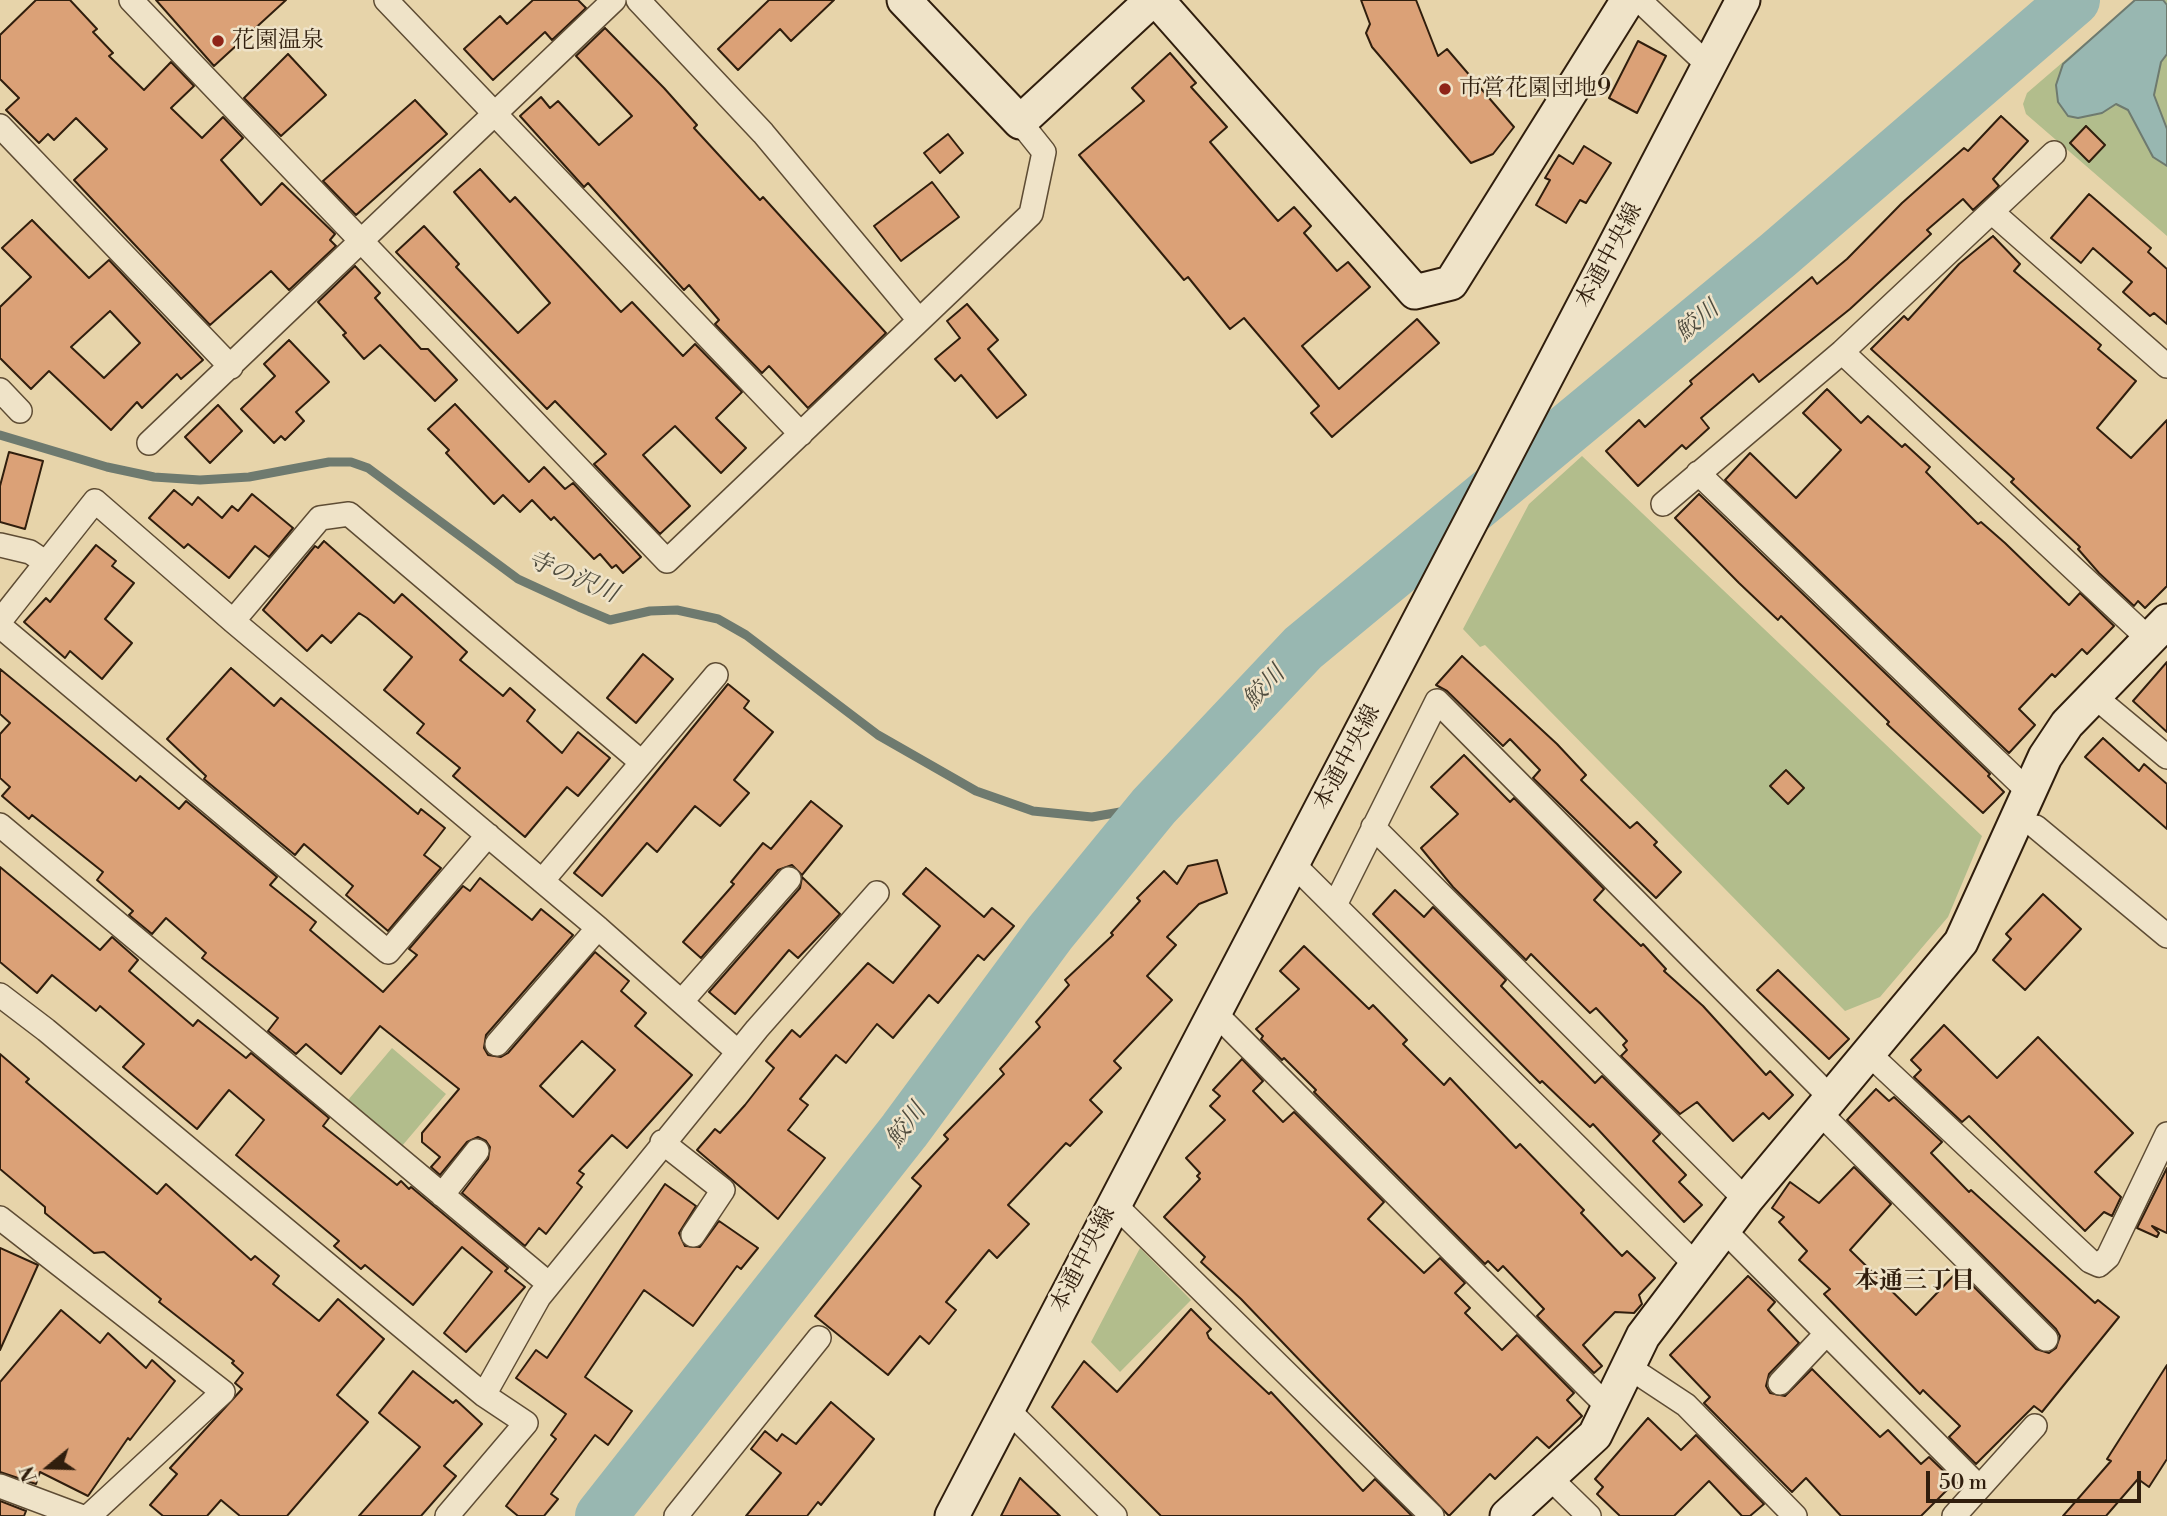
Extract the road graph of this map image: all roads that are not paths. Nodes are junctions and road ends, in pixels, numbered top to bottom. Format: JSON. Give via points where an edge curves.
{"nodes":[{"id":1,"x":131,"y":0,"type":"edge"},
{"id":2,"x":386,"y":0,"type":"edge"},
{"id":3,"x":614,"y":0,"type":"edge"},
{"id":4,"x":638,"y":0,"type":"edge"},
{"id":5,"x":904,"y":0,"type":"edge"},
{"id":6,"x":1154,"y":0,"type":"edge"},
{"id":7,"x":1628,"y":0,"type":"edge"},
{"id":8,"x":1639,"y":0,"type":"edge"},
{"id":9,"x":1743,"y":0,"type":"edge"},
{"id":10,"x":1705,"y":73,"type":"junction"},
{"id":11,"x":494,"y":113,"type":"junction"},
{"id":12,"x":1020,"y":122,"type":"junction"},
{"id":13,"x":0,"y":127,"type":"edge"},
{"id":14,"x":2054,"y":153,"type":"dead end"},
{"id":15,"x":1993,"y":213,"type":"junction"},
{"id":16,"x":364,"y":240,"type":"junction"},
{"id":17,"x":919,"y":320,"type":"junction"},
{"id":18,"x":1842,"y":352,"type":"junction"},
{"id":19,"x":2167,"y":366,"type":"edge"},
{"id":20,"x":231,"y":367,"type":"junction"},
{"id":21,"x":0,"y":390,"type":"edge"},
{"id":22,"x":20,"y":411,"type":"dead end"},
{"id":23,"x":801,"y":434,"type":"junction"},
{"id":24,"x":149,"y":443,"type":"dead end"},
{"id":25,"x":1698,"y":473,"type":"junction"},
{"id":26,"x":1663,"y":504,"type":"dead end"},
{"id":27,"x":0,"y":545,"type":"edge"},
{"id":28,"x":46,"y":562,"type":"junction"},
{"id":29,"x":0,"y":621,"type":"edge"},
{"id":30,"x":233,"y":621,"type":"junction"},
{"id":31,"x":0,"y":626,"type":"edge"},
{"id":32,"x":2160,"y":633,"type":"edge"},
{"id":33,"x":716,"y":675,"type":"dead end"},
{"id":34,"x":2094,"y":696,"type":"junction"},
{"id":35,"x":2167,"y":757,"type":"edge"},
{"id":36,"x":640,"y":761,"type":"junction"},
{"id":37,"x":2031,"y":793,"type":"junction"},
{"id":38,"x":0,"y":825,"type":"edge"},
{"id":39,"x":1373,"y":827,"type":"junction"},
{"id":40,"x":2036,"y":827,"type":"dead end"},
{"id":41,"x":488,"y":835,"type":"junction"},
{"id":42,"x":1299,"y":852,"type":"junction"},
{"id":43,"x":789,"y":879,"type":"dead end"},
{"id":44,"x":542,"y":881,"type":"junction"},
{"id":45,"x":877,"y":893,"type":"dead end"},
{"id":46,"x":1336,"y":904,"type":"junction"},
{"id":47,"x":598,"y":928,"type":"junction"},
{"id":48,"x":2167,"y":936,"type":"edge"},
{"id":49,"x":0,"y":995,"type":"edge"},
{"id":50,"x":682,"y":1001,"type":"junction"},
{"id":51,"x":1215,"y":1013,"type":"junction"},
{"id":52,"x":497,"y":1044,"type":"dead end"},
{"id":53,"x":738,"y":1052,"type":"junction"},
{"id":54,"x":1867,"y":1052,"type":"junction"},
{"id":55,"x":1825,"y":1105,"type":"junction"},
{"id":56,"x":2167,"y":1134,"type":"edge"},
{"id":57,"x":662,"y":1142,"type":"junction"},
{"id":58,"x":477,"y":1151,"type":"dead end"},
{"id":59,"x":442,"y":1195,"type":"junction"},
{"id":60,"x":1746,"y":1200,"type":"junction"},
{"id":61,"x":1113,"y":1203,"type":"junction"},
{"id":62,"x":0,"y":1218,"type":"edge"},
{"id":63,"x":1724,"y":1230,"type":"junction"},
{"id":64,"x":693,"y":1235,"type":"dead end"},
{"id":65,"x":1697,"y":1266,"type":"junction"},
{"id":66,"x":549,"y":1284,"type":"junction"},
{"id":67,"x":1826,"y":1334,"type":"junction"},
{"id":68,"x":819,"y":1338,"type":"dead end"},
{"id":69,"x":2046,"y":1339,"type":"dead end"},
{"id":70,"x":1627,"y":1366,"type":"junction"},
{"id":71,"x":1780,"y":1383,"type":"dead end"},
{"id":72,"x":484,"y":1395,"type":"junction"},
{"id":73,"x":1608,"y":1407,"type":"junction"},
{"id":74,"x":1007,"y":1409,"type":"junction"},
{"id":75,"x":2035,"y":1426,"type":"dead end"},
{"id":76,"x":1549,"y":1477,"type":"junction"},
{"id":77,"x":0,"y":1486,"type":"edge"},
{"id":78,"x":1979,"y":1487,"type":"junction"},
{"id":79,"x":80,"y":1516,"type":"edge"},
{"id":80,"x":89,"y":1516,"type":"edge"},
{"id":81,"x":447,"y":1516,"type":"edge"},
{"id":82,"x":676,"y":1516,"type":"edge"},
{"id":83,"x":951,"y":1516,"type":"edge"},
{"id":84,"x":1115,"y":1516,"type":"edge"},
{"id":85,"x":1432,"y":1516,"type":"edge"},
{"id":86,"x":1507,"y":1516,"type":"edge"},
{"id":87,"x":1589,"y":1516,"type":"edge"},
{"id":88,"x":1795,"y":1516,"type":"edge"},
{"id":89,"x":1954,"y":1516,"type":"edge"}],
"edges":[{"from":1,"to":16,"type":"street"},
{"from":2,"to":11,"type":"street"},
{"from":3,"to":11,"type":"street"},
{"from":4,"to":17,"type":"street","via":[[763,133]]},
{"from":5,"to":12,"type":"street"},
{"from":6,"to":7,"type":"street","via":[[1415,292],[1451,283]]},
{"from":6,"to":12,"type":"street"},
{"from":8,"to":10,"type":"street"},
{"from":9,"to":10,"type":"street","name":"本通中央線"},
{"from":10,"to":42,"type":"street","name":"本通中央線"},
{"from":11,"to":16,"type":"street"},
{"from":11,"to":23,"type":"street"},
{"from":12,"to":17,"type":"street","via":[[1044,152],[1031,214]]},
{"from":13,"to":20,"type":"street"},
{"from":14,"to":15,"type":"street"},
{"from":15,"to":18,"type":"street"},
{"from":15,"to":19,"type":"street"},
{"from":16,"to":20,"type":"street"},
{"from":16,"to":23,"type":"street","via":[[667,561]]},
{"from":17,"to":23,"type":"street"},
{"from":18,"to":25,"type":"street"},
{"from":18,"to":32,"type":"street"},
{"from":20,"to":24,"type":"street"},
{"from":21,"to":22,"type":"street"},
{"from":25,"to":26,"type":"street"},
{"from":25,"to":37,"type":"street"},
{"from":27,"to":28,"type":"street","via":[[30,552]]},
{"from":28,"to":29,"type":"street"},
{"from":28,"to":30,"type":"street","via":[[95,501]]},
{"from":30,"to":36,"type":"street","via":[[320,519],[349,514]]},
{"from":30,"to":41,"type":"street"},
{"from":31,"to":41,"type":"street","via":[[388,952]]},
{"from":32,"to":34,"type":"street"},
{"from":33,"to":36,"type":"street"},
{"from":34,"to":35,"type":"street"},
{"from":34,"to":37,"type":"street","via":[[2067,724],[2045,757]]},
{"from":36,"to":44,"type":"street"},
{"from":37,"to":54,"type":"street","via":[[1961,943]]},
{"from":38,"to":59,"type":"street"},
{"from":39,"to":46,"type":"street"},
{"from":39,"to":55,"type":"street","via":[[1437,701]]},
{"from":39,"to":60,"type":"street"},
{"from":40,"to":48,"type":"street"},
{"from":41,"to":44,"type":"street"},
{"from":42,"to":46,"type":"street"},
{"from":42,"to":51,"type":"street","name":"本通中央線"},
{"from":43,"to":50,"type":"street"},
{"from":44,"to":47,"type":"street"},
{"from":45,"to":53,"type":"street"},
{"from":46,"to":65,"type":"street"},
{"from":47,"to":50,"type":"street"},
{"from":47,"to":52,"type":"street"},
{"from":49,"to":72,"type":"street"},
{"from":50,"to":53,"type":"street"},
{"from":51,"to":61,"type":"street","name":"本通中央線"},
{"from":51,"to":73,"type":"street"},
{"from":53,"to":57,"type":"street"},
{"from":54,"to":55,"type":"street"},
{"from":54,"to":56,"type":"street","via":[[2099,1265],[2108,1257]]},
{"from":55,"to":60,"type":"street"},
{"from":55,"to":69,"type":"street"},
{"from":57,"to":64,"type":"street","via":[[723,1191]]},
{"from":57,"to":66,"type":"street"},
{"from":58,"to":59,"type":"street"},
{"from":59,"to":66,"type":"street"},
{"from":60,"to":63,"type":"street"},
{"from":61,"to":74,"type":"street","name":"本通中央線"},
{"from":61,"to":85,"type":"street"},
{"from":62,"to":80,"type":"street","via":[[223,1392]]},
{"from":63,"to":65,"type":"street"},
{"from":63,"to":67,"type":"street"},
{"from":65,"to":70,"type":"street","via":[[1643,1336]]},
{"from":66,"to":72,"type":"street"},
{"from":67,"to":71,"type":"street"},
{"from":67,"to":78,"type":"street"},
{"from":68,"to":82,"type":"street"},
{"from":70,"to":73,"type":"street"},
{"from":70,"to":88,"type":"street","via":[[1686,1405]]},
{"from":72,"to":81,"type":"street","via":[[526,1423]]},
{"from":73,"to":76,"type":"street","via":[[1595,1435]]},
{"from":74,"to":83,"type":"street","name":"本通中央線"},
{"from":74,"to":84,"type":"street"},
{"from":75,"to":78,"type":"street"},
{"from":76,"to":86,"type":"street"},
{"from":76,"to":87,"type":"street"},
{"from":77,"to":79,"type":"street"},
{"from":78,"to":89,"type":"street"}]}
